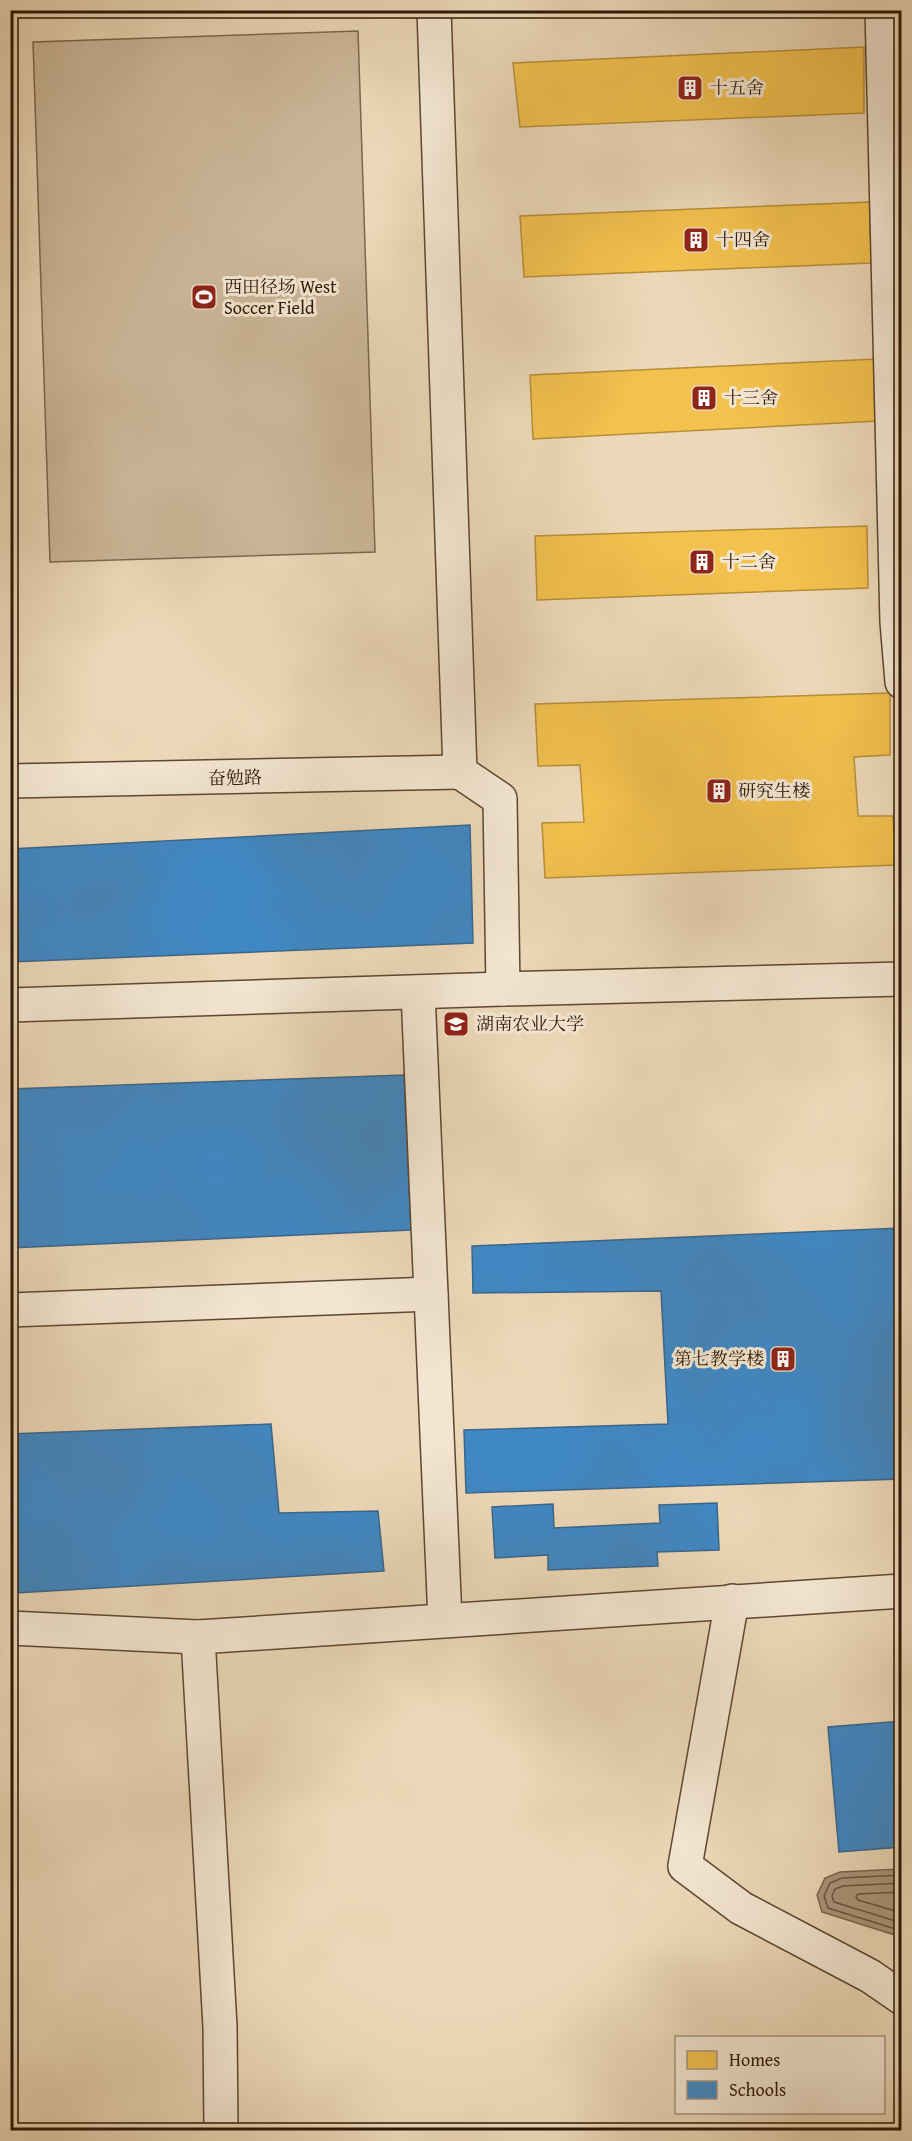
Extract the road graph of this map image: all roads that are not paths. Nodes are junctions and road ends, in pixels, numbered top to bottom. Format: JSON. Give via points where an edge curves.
{"nodes":[{"id":1,"x":434,"y":10,"type":"edge"},
{"id":2,"x":882,"y":10,"type":"edge"},
{"id":3,"x":899,"y":622,"type":"edge"},
{"id":4,"x":902,"y":682,"type":"edge"},
{"id":5,"x":460,"y":772,"type":"junction"},
{"id":6,"x":10,"y":781,"type":"edge"},
{"id":7,"x":902,"y":979,"type":"edge"},
{"id":8,"x":503,"y":989,"type":"junction"},
{"id":9,"x":418,"y":992,"type":"junction"},
{"id":10,"x":10,"y":1005,"type":"edge"},
{"id":11,"x":431,"y":1294,"type":"junction"},
{"id":12,"x":10,"y":1310,"type":"edge"},
{"id":13,"x":902,"y":1591,"type":"edge"},
{"id":14,"x":732,"y":1601,"type":"junction"},
{"id":15,"x":445,"y":1620,"type":"junction"},
{"id":16,"x":10,"y":1628,"type":"edge"},
{"id":17,"x":198,"y":1637,"type":"junction"},
{"id":18,"x":902,"y":1998,"type":"edge"},
{"id":19,"x":221,"y":2130,"type":"edge"}],
"edges":[{"from":1,"to":5,"type":"street"},
{"from":2,"to":3,"type":"street"},
{"from":3,"to":4,"type":"street"},
{"from":5,"to":6,"type":"street","name":"奋勉路"},
{"from":5,"to":8,"type":"street","via":[[500,799]]},
{"from":7,"to":8,"type":"street"},
{"from":8,"to":9,"type":"street"},
{"from":9,"to":10,"type":"street"},
{"from":9,"to":11,"type":"street"},
{"from":11,"to":12,"type":"street"},
{"from":11,"to":15,"type":"street"},
{"from":13,"to":14,"type":"street"},
{"from":14,"to":15,"type":"street"},
{"from":14,"to":18,"type":"street","via":[[685,1866],[741,1908],[870,1976]]},
{"from":15,"to":17,"type":"street"},
{"from":16,"to":17,"type":"street"},
{"from":17,"to":19,"type":"street","via":[[220,2027]]}]}
